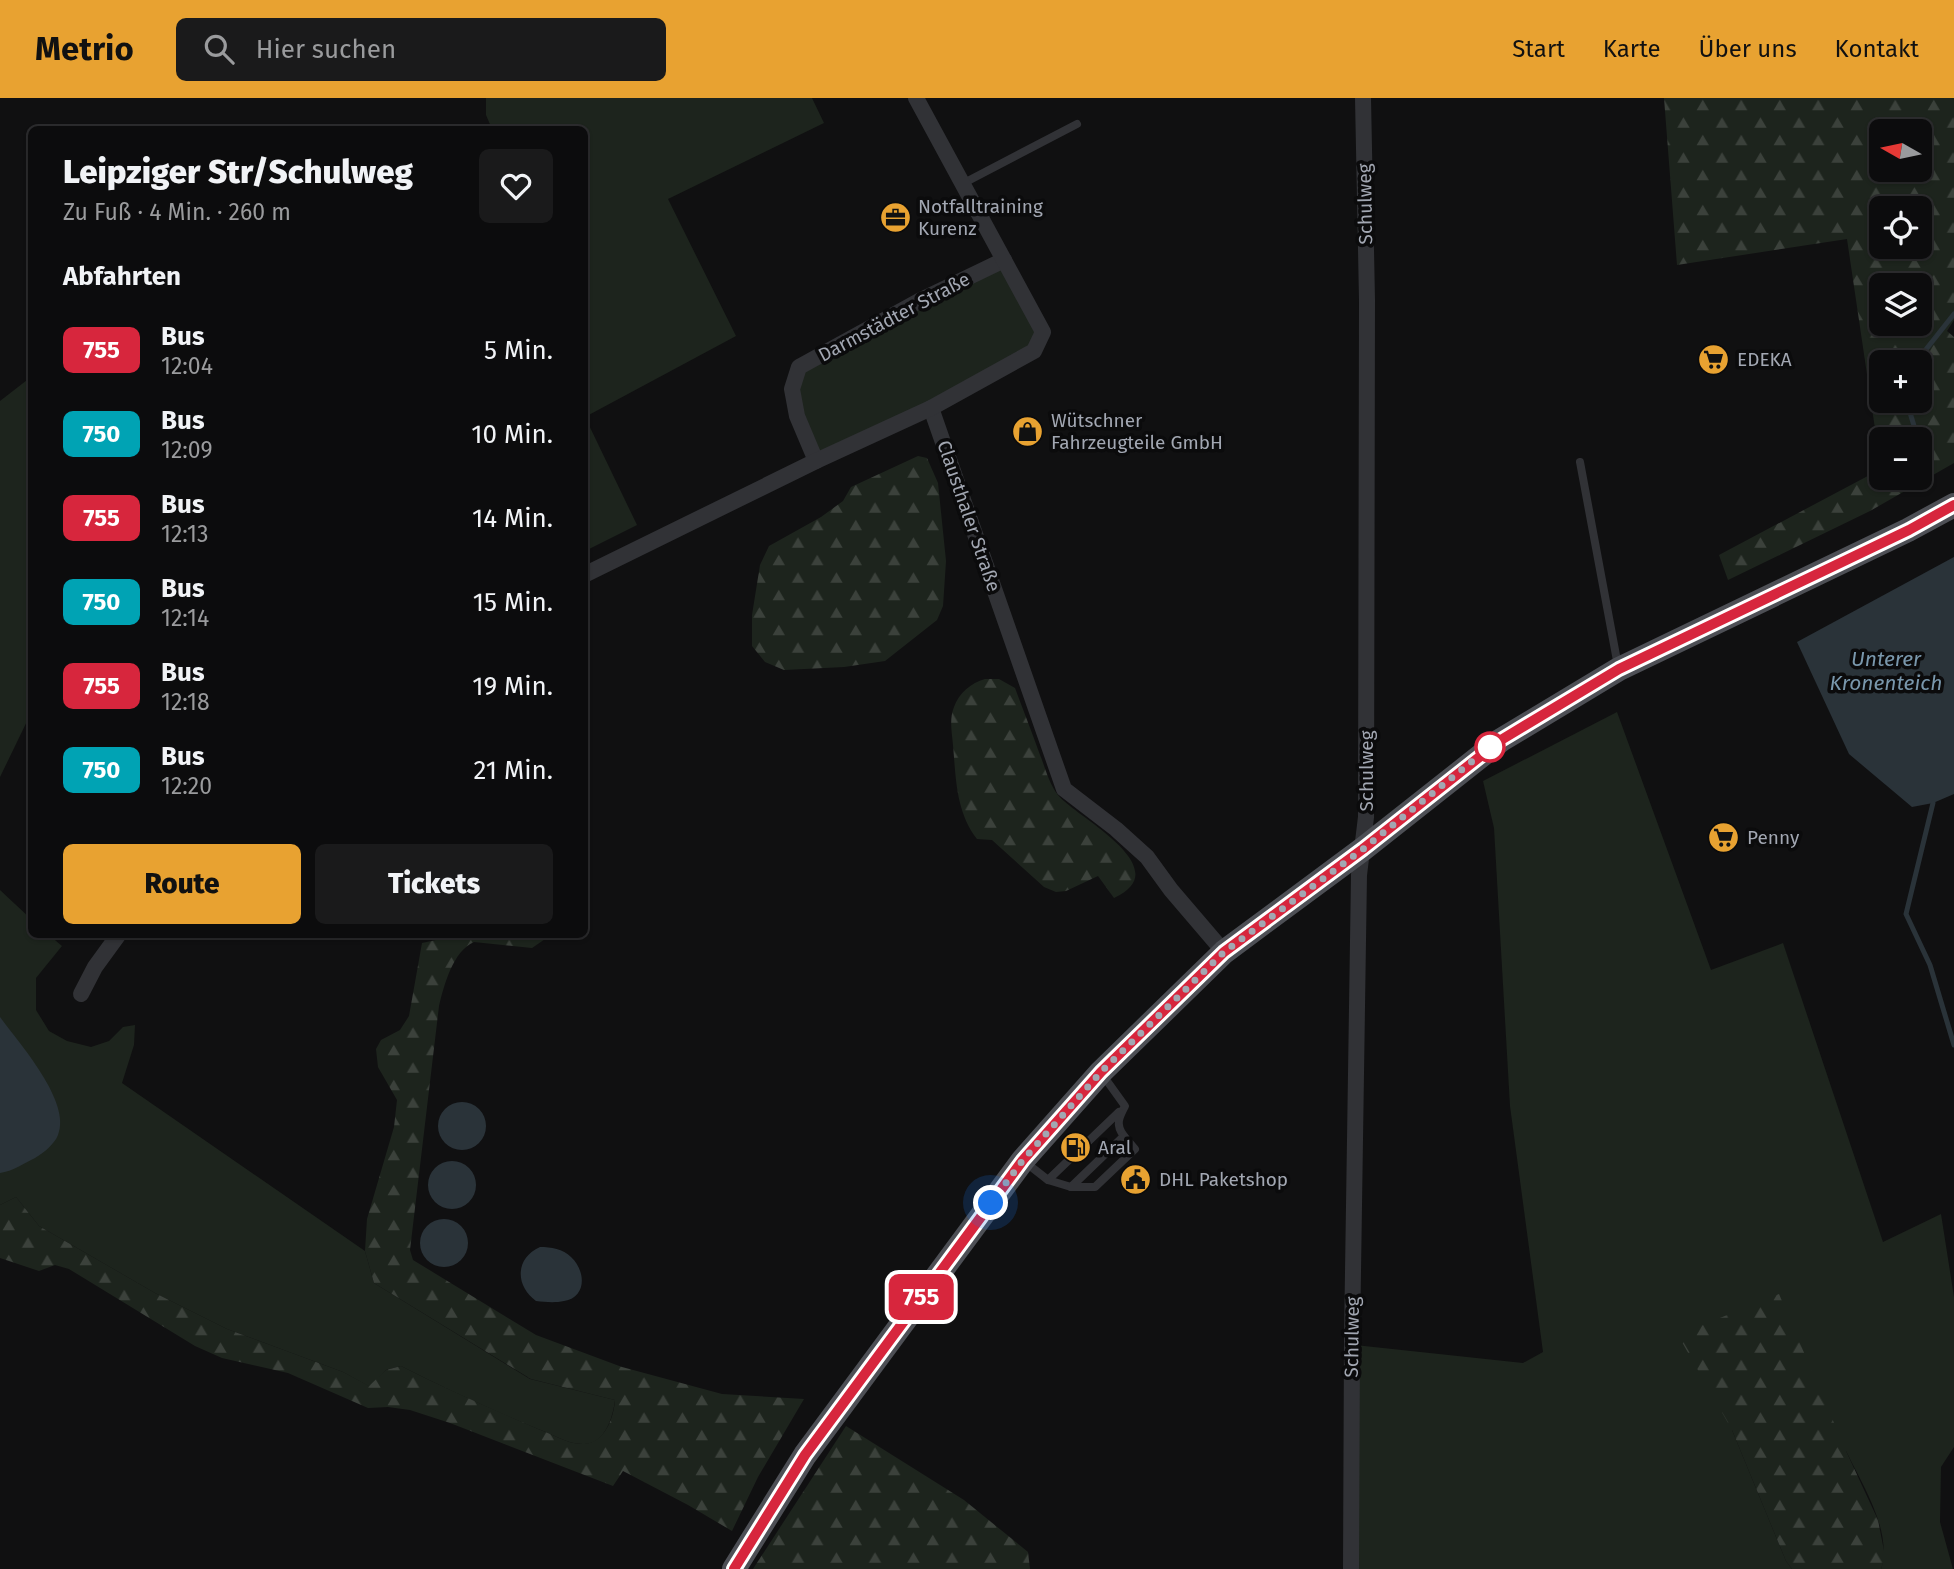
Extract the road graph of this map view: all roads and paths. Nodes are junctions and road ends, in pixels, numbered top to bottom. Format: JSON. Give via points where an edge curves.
{"nodes":[{"id":1,"x":916,"y":98,"type":"edge"},
{"id":2,"x":1363,"y":98,"type":"edge"},
{"id":3,"x":1077,"y":124,"type":"dead end"},
{"id":4,"x":962,"y":184,"type":"junction"},
{"id":5,"x":1004,"y":260,"type":"junction"},
{"id":6,"x":931,"y":408,"type":"junction"},
{"id":7,"x":816,"y":461,"type":"junction"},
{"id":8,"x":1580,"y":462,"type":"dead end"},
{"id":9,"x":1954,"y":505,"type":"edge"},
{"id":10,"x":588,"y":573,"type":"edge"},
{"id":11,"x":1619,"y":669,"type":"junction"},
{"id":12,"x":1363,"y":849,"type":"junction"},
{"id":13,"x":115,"y":938,"type":"edge"},
{"id":14,"x":1224,"y":952,"type":"junction"},
{"id":15,"x":81,"y":993,"type":"dead end"},
{"id":16,"x":1101,"y":1072,"type":"junction"},
{"id":17,"x":1125,"y":1106,"type":"junction"},
{"id":18,"x":1124,"y":1136,"type":"junction"},
{"id":19,"x":1023,"y":1160,"type":"junction"},
{"id":20,"x":1048,"y":1180,"type":"junction"},
{"id":21,"x":1071,"y":1187,"type":"junction"},
{"id":22,"x":734,"y":1569,"type":"edge"},
{"id":23,"x":1350,"y":1569,"type":"edge"}],
"edges":[{"from":1,"to":4,"type":"street"},
{"from":2,"to":12,"type":"street","name":"Schulweg","via":[[1367,300]]},
{"from":3,"to":4,"type":"lane"},
{"from":4,"to":5,"type":"street"},
{"from":5,"to":6,"type":"street","via":[[1043,332],[1034,351]]},
{"from":5,"to":7,"type":"street","name":"Darmstädter Straße","via":[[799,367],[792,389],[797,416]]},
{"from":6,"to":7,"type":"street"},
{"from":6,"to":14,"type":"street","name":"Clausthaler Straße","via":[[1064,789],[1147,857]]},
{"from":7,"to":10,"type":"street"},
{"from":8,"to":11,"type":"lane"},
{"from":9,"to":11,"type":"main road"},
{"from":11,"to":12,"type":"main road","via":[[1501,740]]},
{"from":12,"to":14,"type":"main road"},
{"from":12,"to":23,"type":"street","name":"Schulweg","via":[[1359,875]]},
{"from":13,"to":15,"type":"street"},
{"from":14,"to":16,"type":"main road"},
{"from":16,"to":17,"type":"lane"},
{"from":16,"to":19,"type":"main road"},
{"from":17,"to":18,"type":"lane","via":[[1118,1122]]},
{"from":17,"to":20,"type":"lane"},
{"from":18,"to":21,"type":"lane"},
{"from":18,"to":21,"type":"lane","via":[[1135,1149],[1095,1187]]},
{"from":19,"to":20,"type":"lane"},
{"from":19,"to":22,"type":"main road","via":[[805,1455]]},
{"from":20,"to":21,"type":"lane"}]}
